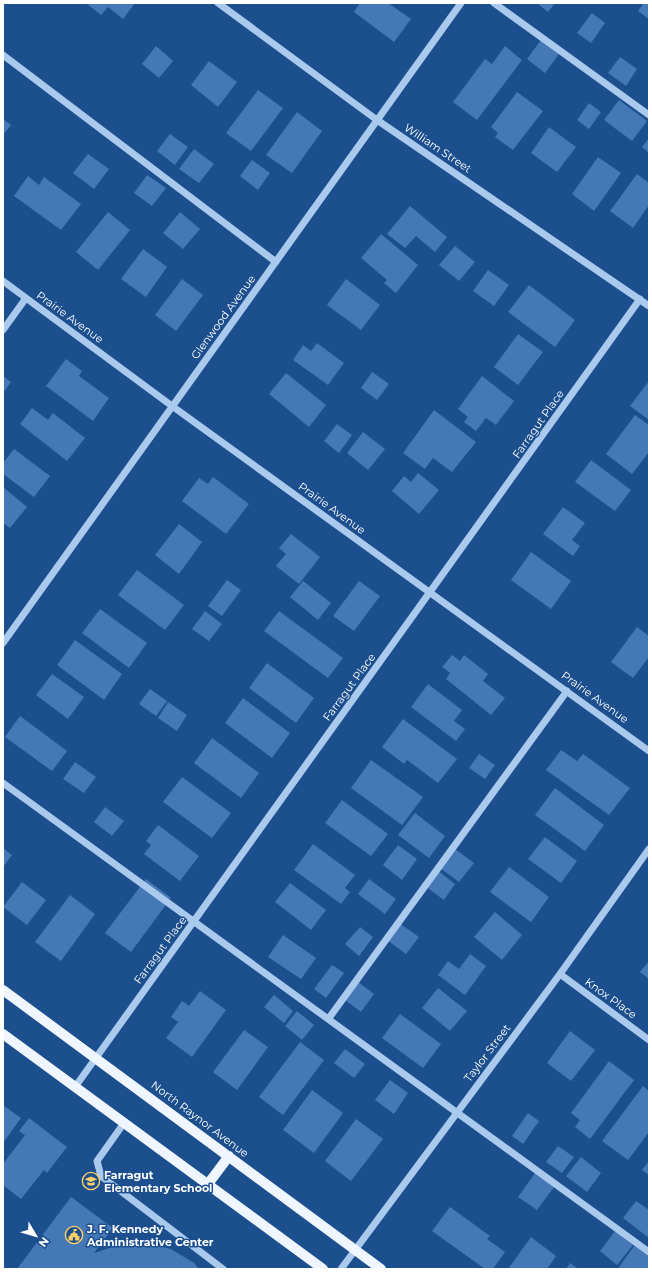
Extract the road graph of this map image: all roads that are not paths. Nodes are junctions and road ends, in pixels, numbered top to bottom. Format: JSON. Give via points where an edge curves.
{"nodes":[{"id":1,"x":218,"y":3,"type":"edge"},
{"id":2,"x":461,"y":3,"type":"edge"},
{"id":3,"x":494,"y":3,"type":"edge"},
{"id":4,"x":3,"y":55,"type":"edge"},
{"id":5,"x":649,"y":115,"type":"edge"},
{"id":6,"x":377,"y":120,"type":"junction"},
{"id":7,"x":276,"y":262,"type":"junction"},
{"id":8,"x":3,"y":281,"type":"edge"},
{"id":9,"x":26,"y":298,"type":"junction"},
{"id":10,"x":640,"y":299,"type":"junction"},
{"id":11,"x":649,"y":306,"type":"edge"},
{"id":12,"x":3,"y":330,"type":"edge"},
{"id":13,"x":172,"y":406,"type":"junction"},
{"id":14,"x":431,"y":592,"type":"junction"},
{"id":15,"x":3,"y":643,"type":"edge"},
{"id":16,"x":567,"y":691,"type":"junction"},
{"id":17,"x":649,"y":751,"type":"edge"},
{"id":18,"x":3,"y":782,"type":"edge"},
{"id":19,"x":649,"y":848,"type":"edge"},
{"id":20,"x":194,"y":921,"type":"junction"},
{"id":21,"x":560,"y":974,"type":"junction"},
{"id":22,"x":3,"y":990,"type":"edge"},
{"id":23,"x":328,"y":1018,"type":"junction"},
{"id":24,"x":3,"y":1034,"type":"edge"},
{"id":25,"x":649,"y":1040,"type":"edge"},
{"id":26,"x":96,"y":1057,"type":"junction"},
{"id":27,"x":75,"y":1087,"type":"junction"},
{"id":28,"x":456,"y":1113,"type":"junction"},
{"id":29,"x":124,"y":1123,"type":"junction"},
{"id":30,"x":229,"y":1156,"type":"junction"},
{"id":31,"x":208,"y":1184,"type":"junction"},
{"id":32,"x":355,"y":1250,"type":"junction"},
{"id":33,"x":649,"y":1252,"type":"edge"},
{"id":34,"x":223,"y":1269,"type":"edge"},
{"id":35,"x":323,"y":1269,"type":"edge"},
{"id":36,"x":341,"y":1269,"type":"edge"},
{"id":37,"x":381,"y":1269,"type":"edge"}],
"edges":[{"from":1,"to":6,"type":"street","name":"William Street"},
{"from":2,"to":6,"type":"street","name":"Glenwood Avenue"},
{"from":3,"to":5,"type":"street"},
{"from":4,"to":7,"type":"street"},
{"from":6,"to":7,"type":"street","name":"Glenwood Avenue"},
{"from":6,"to":10,"type":"street","name":"William Street"},
{"from":7,"to":13,"type":"street","name":"Glenwood Avenue"},
{"from":8,"to":9,"type":"street","name":"Prairie Avenue"},
{"from":9,"to":12,"type":"street"},
{"from":9,"to":13,"type":"street","name":"Prairie Avenue"},
{"from":10,"to":11,"type":"street","name":"William Street"},
{"from":10,"to":14,"type":"street","name":"Farragut Place"},
{"from":13,"to":14,"type":"street","name":"Prairie Avenue"},
{"from":13,"to":15,"type":"street","name":"Glenwood Avenue"},
{"from":14,"to":16,"type":"street","name":"Prairie Avenue"},
{"from":14,"to":20,"type":"street","name":"Farragut Place"},
{"from":16,"to":17,"type":"street","name":"Prairie Avenue"},
{"from":16,"to":23,"type":"street"},
{"from":18,"to":20,"type":"street"},
{"from":19,"to":21,"type":"street","name":"Taylor Street"},
{"from":20,"to":23,"type":"street"},
{"from":20,"to":26,"type":"street","name":"Farragut Place"},
{"from":21,"to":25,"type":"street","name":"Knox Place"},
{"from":21,"to":28,"type":"street","name":"Taylor Street"},
{"from":22,"to":26,"type":"main road","name":"North Raynor Avenue"},
{"from":23,"to":28,"type":"street"},
{"from":24,"to":27,"type":"main road"},
{"from":26,"to":27,"type":"street","name":"Farragut Place"},
{"from":26,"to":30,"type":"main road","name":"North Raynor Avenue"},
{"from":27,"to":29,"type":"main road"},
{"from":28,"to":32,"type":"street","name":"Taylor Street"},
{"from":28,"to":33,"type":"street"},
{"from":29,"to":31,"type":"main road"},
{"from":29,"to":34,"type":"street","via":[[97,1161],[101,1176]]},
{"from":30,"to":31,"type":"main road"},
{"from":30,"to":32,"type":"main road","name":"North Raynor Avenue"},
{"from":31,"to":35,"type":"main road"},
{"from":32,"to":36,"type":"street","name":"Taylor Street"},
{"from":32,"to":37,"type":"main road","name":"North Raynor Avenue"}]}
